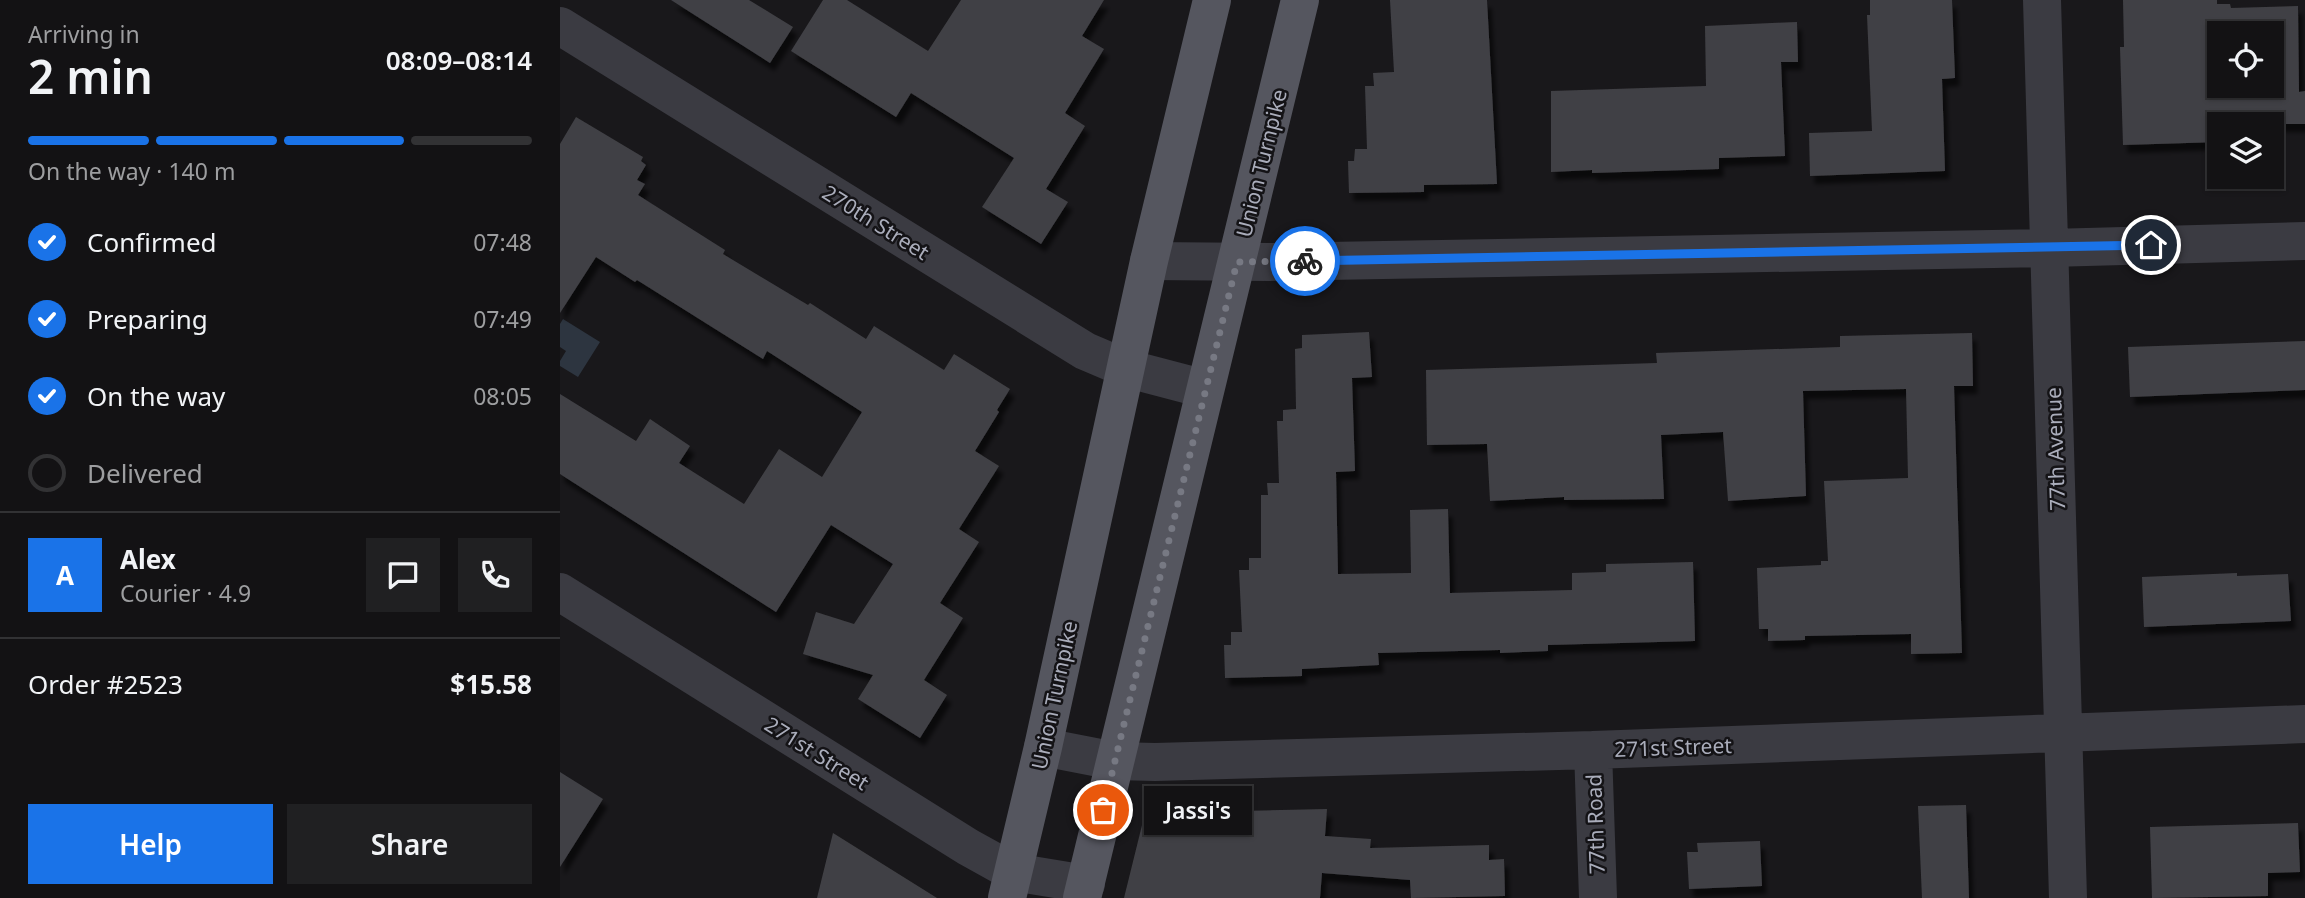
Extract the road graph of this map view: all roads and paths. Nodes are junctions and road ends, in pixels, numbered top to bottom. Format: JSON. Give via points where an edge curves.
{"nodes":[{"id":1,"x":1212,"y":0,"type":"edge"},
{"id":2,"x":1300,"y":0,"type":"edge"},
{"id":3,"x":2042,"y":0,"type":"edge"},
{"id":4,"x":560,"y":26,"type":"edge"},
{"id":5,"x":2305,"y":241,"type":"edge"},
{"id":6,"x":2050,"y":248,"type":"junction"},
{"id":7,"x":1149,"y":261,"type":"junction"},
{"id":8,"x":1237,"y":262,"type":"junction"},
{"id":9,"x":1125,"y":368,"type":"junction"},
{"id":10,"x":1205,"y":389,"type":"junction"},
{"id":11,"x":560,"y":592,"type":"edge"},
{"id":12,"x":2305,"y":724,"type":"edge"},
{"id":13,"x":2063,"y":732,"type":"junction"},
{"id":14,"x":1043,"y":747,"type":"junction"},
{"id":15,"x":1593,"y":750,"type":"junction"},
{"id":16,"x":1115,"y":761,"type":"junction"},
{"id":17,"x":1010,"y":885,"type":"edge"},
{"id":18,"x":1084,"y":891,"type":"edge"},
{"id":19,"x":1598,"y":898,"type":"edge"},
{"id":20,"x":2068,"y":898,"type":"edge"}],
"edges":[{"from":1,"to":7,"type":"main road","name":"Union Turnpike"},
{"from":2,"to":8,"type":"main road","name":"Union Turnpike"},
{"from":3,"to":6,"type":"street","name":"77th Avenue"},
{"from":4,"to":9,"type":"street","name":"270th Street","via":[[1066,340]]},
{"from":5,"to":6,"type":"street"},
{"from":6,"to":8,"type":"street"},
{"from":6,"to":13,"type":"street","name":"77th Avenue"},
{"from":7,"to":8,"type":"street"},
{"from":7,"to":9,"type":"main road","name":"Union Turnpike"},
{"from":8,"to":10,"type":"main road","name":"Union Turnpike"},
{"from":9,"to":10,"type":"street","name":"270th Street"},
{"from":9,"to":14,"type":"main road","name":"Union Turnpike"},
{"from":10,"to":16,"type":"main road","name":"Union Turnpike"},
{"from":11,"to":17,"type":"street","name":"271st Street","via":[[958,841]]},
{"from":12,"to":13,"type":"street","name":"271st Street"},
{"from":13,"to":15,"type":"street","name":"271st Street"},
{"from":13,"to":20,"type":"street","name":"77th Avenue"},
{"from":14,"to":16,"type":"street","name":"271st Street"},
{"from":14,"to":17,"type":"main road","name":"Union Turnpike"},
{"from":15,"to":16,"type":"street","name":"271st Street"},
{"from":15,"to":19,"type":"street","name":"77th Road"},
{"from":16,"to":18,"type":"main road","name":"Union Turnpike"},
{"from":17,"to":18,"type":"street","name":"271st Street"}]}
